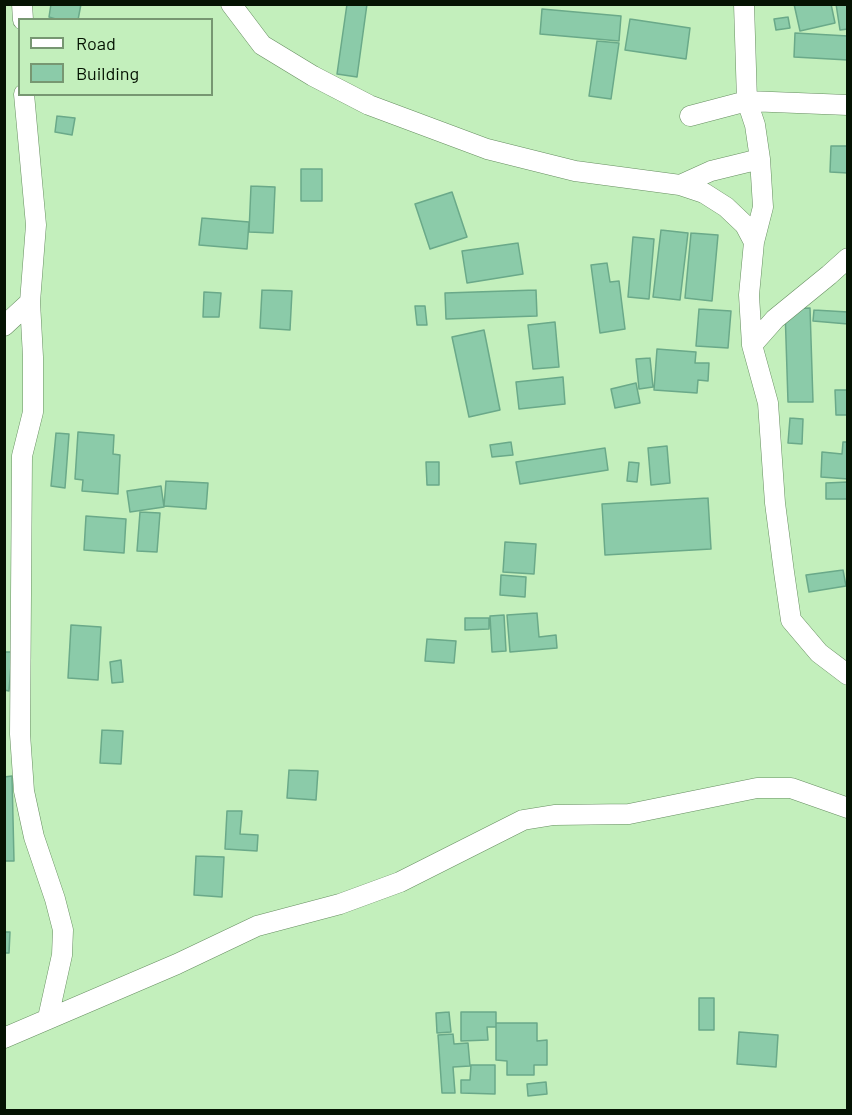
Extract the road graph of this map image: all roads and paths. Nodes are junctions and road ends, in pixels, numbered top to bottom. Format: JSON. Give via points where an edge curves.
{"nodes":[{"id":1,"x":231,"y":4,"type":"edge"},
{"id":2,"x":744,"y":4,"type":"edge"},
{"id":3,"x":24,"y":96,"type":"edge"},
{"id":4,"x":747,"y":101,"type":"junction"},
{"id":5,"x":848,"y":105,"type":"edge"},
{"id":6,"x":690,"y":116,"type":"dead end"},
{"id":7,"x":760,"y":159,"type":"junction"},
{"id":8,"x":680,"y":185,"type":"junction"},
{"id":9,"x":754,"y":242,"type":"junction"},
{"id":10,"x":848,"y":258,"type":"edge"},
{"id":11,"x":30,"y":302,"type":"junction"},
{"id":12,"x":4,"y":326,"type":"edge"},
{"id":13,"x":752,"y":345,"type":"junction"},
{"id":14,"x":848,"y":675,"type":"edge"},
{"id":15,"x":848,"y":808,"type":"edge"},
{"id":16,"x":48,"y":1018,"type":"junction"},
{"id":17,"x":4,"y":1038,"type":"edge"}],
"edges":[{"from":1,"to":8,"type":"street","via":[[262,45],[369,105],[487,148],[575,171]]},
{"from":2,"to":4,"type":"street"},
{"from":3,"to":11,"type":"street","via":[[36,225]]},
{"from":4,"to":5,"type":"street"},
{"from":4,"to":6,"type":"street"},
{"from":4,"to":7,"type":"street"},
{"from":7,"to":8,"type":"street","via":[[711,171]]},
{"from":7,"to":9,"type":"street","via":[[763,207]]},
{"from":8,"to":9,"type":"street","via":[[704,193],[726,207],[745,225]]},
{"from":9,"to":13,"type":"street","via":[[749,295]]},
{"from":10,"to":13,"type":"street","via":[[775,319]]},
{"from":11,"to":12,"type":"street"},
{"from":11,"to":16,"type":"street","via":[[33,412],[22,456],[20,734],[24,791],[34,837],[63,930],[63,955]]},
{"from":13,"to":14,"type":"street","via":[[768,403],[775,503],[791,620],[819,653]]},
{"from":15,"to":16,"type":"street","via":[[791,788],[757,788],[629,814],[554,815],[523,820],[400,882],[340,904],[257,926]]},
{"from":16,"to":17,"type":"street"}]}
